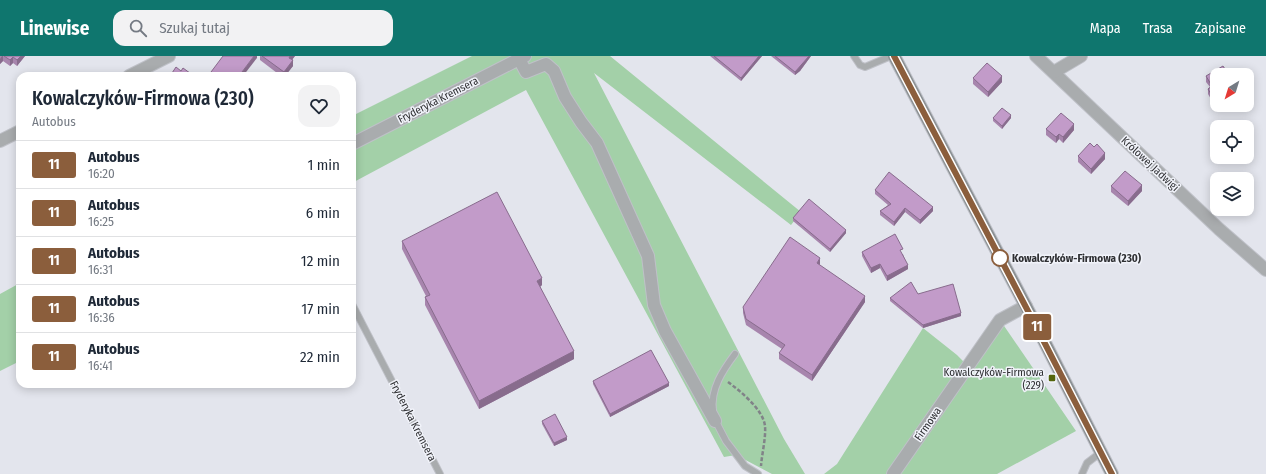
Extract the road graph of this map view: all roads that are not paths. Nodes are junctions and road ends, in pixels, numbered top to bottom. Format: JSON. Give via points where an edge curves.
{"nodes":[{"id":1,"x":169,"y":56,"type":"edge"},
{"id":2,"x":854,"y":56,"type":"edge"},
{"id":3,"x":893,"y":56,"type":"edge"},
{"id":4,"x":1036,"y":56,"type":"edge"},
{"id":5,"x":1081,"y":56,"type":"edge"},
{"id":6,"x":522,"y":57,"type":"edge"},
{"id":7,"x":137,"y":72,"type":"edge"},
{"id":8,"x":1054,"y":72,"type":"junction"},
{"id":9,"x":16,"y":133,"type":"edge"},
{"id":10,"x":0,"y":141,"type":"edge"},
{"id":11,"x":356,"y":142,"type":"edge"},
{"id":12,"x":1266,"y":270,"type":"edge"},
{"id":13,"x":1026,"y":306,"type":"junction"},
{"id":14,"x":356,"y":312,"type":"edge"},
{"id":15,"x":735,"y":354,"type":"dead end"},
{"id":16,"x":715,"y":421,"type":"junction"},
{"id":17,"x":1100,"y":453,"type":"junction"},
{"id":18,"x":759,"y":471,"type":"edge"},
{"id":19,"x":440,"y":474,"type":"edge"},
{"id":20,"x":893,"y":474,"type":"edge"},
{"id":21,"x":1082,"y":474,"type":"edge"},
{"id":22,"x":1112,"y":474,"type":"edge"}],
"edges":[{"from":1,"to":7,"type":"street"},
{"from":2,"to":3,"type":"lane","via":[[860,65],[865,67]]},
{"from":3,"to":13,"type":"main road"},
{"from":4,"to":8,"type":"street","name":"Królowej Jadwigi"},
{"from":5,"to":8,"type":"street"},
{"from":6,"to":11,"type":"street","name":"Fryderyka Kremsera"},
{"from":6,"to":16,"type":"street","via":[[526,72],[546,64],[554,71],[580,122],[597,142],[648,256],[654,305]]},
{"from":8,"to":12,"type":"street","name":"Królowej Jadwigi","via":[[1219,229]]},
{"from":9,"to":10,"type":"street"},
{"from":13,"to":17,"type":"main road"},
{"from":13,"to":20,"type":"street","name":"Firmowa","via":[[1000,320]]},
{"from":14,"to":19,"type":"lane","name":"Fryderyka Kremsera"},
{"from":15,"to":16,"type":"lane","via":[[724,368],[714,393]]},
{"from":16,"to":18,"type":"lane","via":[[745,466]]},
{"from":17,"to":21,"type":"lane","via":[[1087,463]]},
{"from":17,"to":22,"type":"main road"}]}
